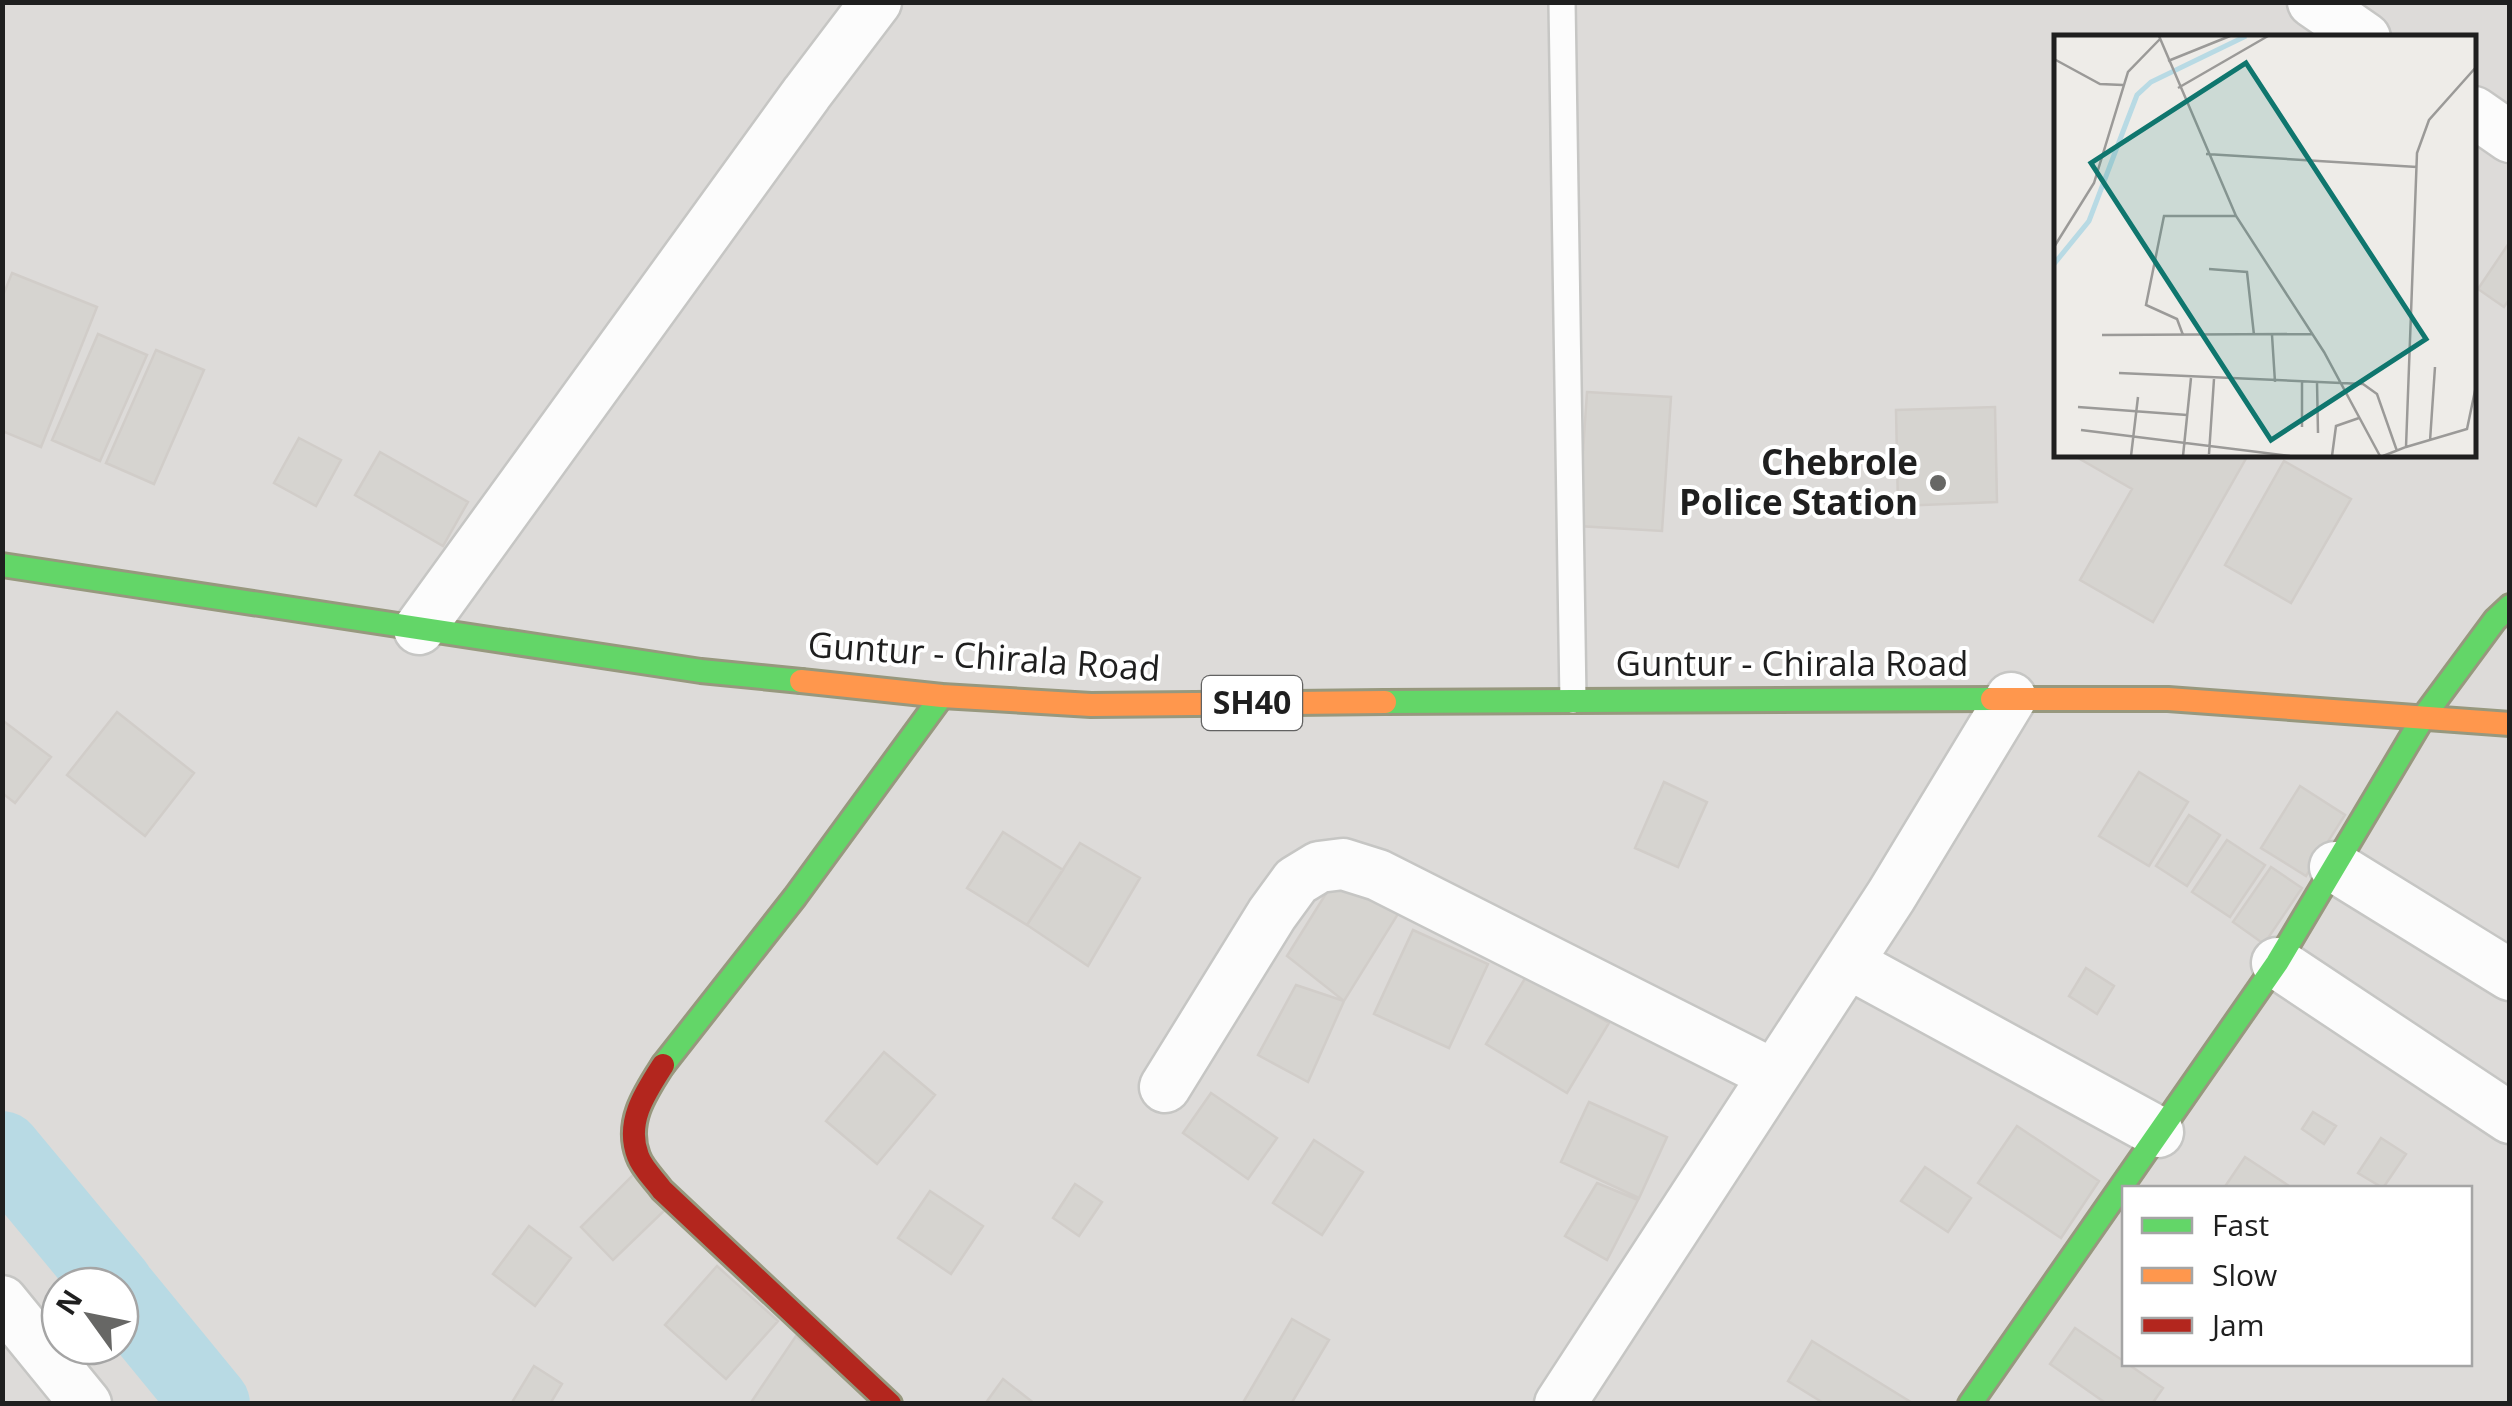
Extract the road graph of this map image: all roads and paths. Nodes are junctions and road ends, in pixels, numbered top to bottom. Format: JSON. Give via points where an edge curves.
{"nodes":[{"id":1,"x":876,"y":2,"type":"edge"},
{"id":2,"x":1562,"y":2,"type":"edge"},
{"id":3,"x":2314,"y":2,"type":"edge"},
{"id":4,"x":2361,"y":35,"type":"edge"},
{"id":5,"x":2477,"y":114,"type":"edge"},
{"id":6,"x":2510,"y":137,"type":"edge"},
{"id":7,"x":2,"y":565,"type":"edge"},
{"id":8,"x":2510,"y":606,"type":"edge"},
{"id":9,"x":419,"y":630,"type":"junction"},
{"id":10,"x":942,"y":696,"type":"junction"},
{"id":11,"x":2011,"y":698,"type":"junction"},
{"id":12,"x":1573,"y":700,"type":"junction"},
{"id":13,"x":2424,"y":716,"type":"junction"},
{"id":14,"x":2510,"y":724,"type":"edge"},
{"id":15,"x":2335,"y":867,"type":"junction"},
{"id":16,"x":1848,"y":963,"type":"junction"},
{"id":17,"x":2277,"y":963,"type":"junction"},
{"id":18,"x":2510,"y":975,"type":"edge"},
{"id":19,"x":1774,"y":1074,"type":"junction"},
{"id":20,"x":1165,"y":1087,"type":"dead end"},
{"id":21,"x":2510,"y":1118,"type":"edge"},
{"id":22,"x":2158,"y":1132,"type":"junction"},
{"id":23,"x":2,"y":1301,"type":"edge"},
{"id":24,"x":86,"y":1404,"type":"edge"},
{"id":25,"x":890,"y":1404,"type":"edge"},
{"id":26,"x":1560,"y":1404,"type":"edge"},
{"id":27,"x":1970,"y":1404,"type":"edge"}],
"edges":[{"from":1,"to":9,"type":"street"},
{"from":2,"to":12,"type":"lane"},
{"from":3,"to":4,"type":"street"},
{"from":5,"to":6,"type":"street"},
{"from":7,"to":9,"type":"main road","name":"Guntur - Chirala Road","number":"SH40"},
{"from":8,"to":13,"type":"main road"},
{"from":9,"to":10,"type":"main road","name":"Guntur - Chirala Road","number":"SH40","via":[[701,671]]},
{"from":10,"to":12,"type":"main road","name":"Guntur - Chirala Road","number":"SH40","via":[[1090,705]]},
{"from":10,"to":25,"type":"main road","via":[[665,1062],[633,1122],[638,1157],[662,1190]]},
{"from":11,"to":12,"type":"main road","name":"Guntur - Chirala Road","number":"SH40"},
{"from":11,"to":13,"type":"main road","name":"Guntur - Chirala Road","number":"SH40","via":[[2168,699]]},
{"from":11,"to":16,"type":"street"},
{"from":13,"to":14,"type":"main road","name":"Guntur - Chirala Road","number":"SH40"},
{"from":13,"to":15,"type":"main road"},
{"from":15,"to":17,"type":"main road"},
{"from":15,"to":18,"type":"street"},
{"from":16,"to":19,"type":"street"},
{"from":16,"to":22,"type":"street"},
{"from":17,"to":21,"type":"street"},
{"from":17,"to":22,"type":"main road"},
{"from":19,"to":20,"type":"street","via":[[1378,875],[1343,864],[1319,867],[1296,881]]},
{"from":19,"to":26,"type":"street"},
{"from":22,"to":27,"type":"main road"},
{"from":23,"to":24,"type":"street"}]}
